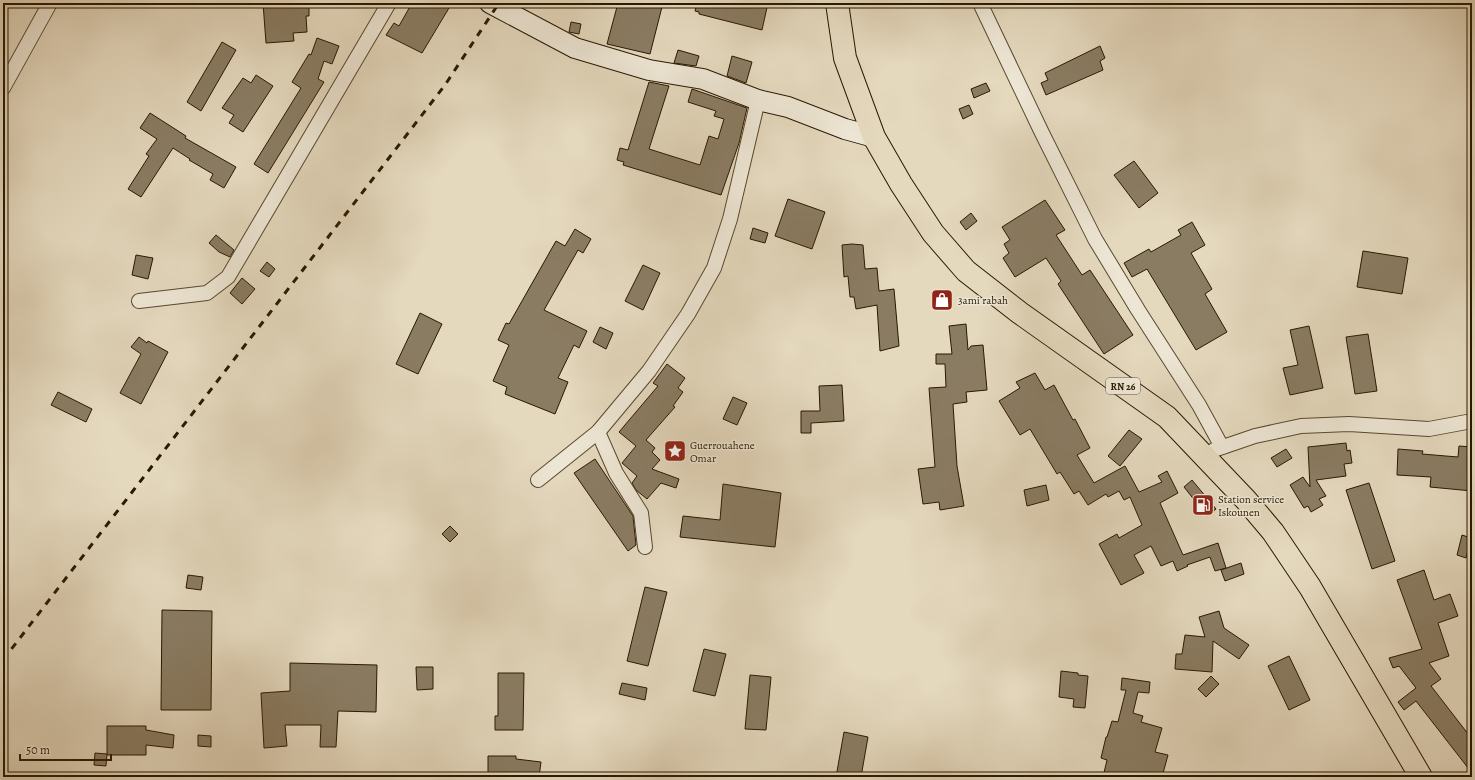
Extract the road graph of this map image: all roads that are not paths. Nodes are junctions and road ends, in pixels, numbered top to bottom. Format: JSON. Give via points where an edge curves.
{"nodes":[{"id":1,"x":50,"y":3,"type":"edge"},
{"id":2,"x":388,"y":3,"type":"edge"},
{"id":3,"x":490,"y":3,"type":"edge"},
{"id":4,"x":837,"y":3,"type":"edge"},
{"id":5,"x":980,"y":3,"type":"edge"},
{"id":6,"x":3,"y":88,"type":"edge"},
{"id":7,"x":758,"y":100,"type":"junction"},
{"id":8,"x":874,"y":137,"type":"junction"},
{"id":9,"x":139,"y":301,"type":"dead end"},
{"id":10,"x":1472,"y":421,"type":"edge"},
{"id":11,"x":598,"y":432,"type":"junction"},
{"id":12,"x":1212,"y":450,"type":"junction"},
{"id":13,"x":538,"y":480,"type":"dead end"},
{"id":14,"x":645,"y":547,"type":"dead end"},
{"id":15,"x":1421,"y":777,"type":"edge"}],
"edges":[{"from":1,"to":6,"type":"street"},
{"from":2,"to":9,"type":"street","via":[[228,277],[207,293]]},
{"from":3,"to":7,"type":"street","via":[[574,48],[649,70],[703,79]]},
{"from":4,"to":8,"type":"main road","number":"RN 26","via":[[845,58]]},
{"from":5,"to":12,"type":"street","via":[[1095,239],[1199,405]]},
{"from":7,"to":8,"type":"street","via":[[788,107],[845,130]]},
{"from":7,"to":11,"type":"street","via":[[730,219],[714,268],[688,314],[649,371]]},
{"from":8,"to":12,"type":"main road","number":"RN 26","via":[[933,233],[966,272]]},
{"from":10,"to":12,"type":"street","via":[[1429,429],[1349,424],[1301,426],[1256,436]]},
{"from":11,"to":13,"type":"street"},
{"from":11,"to":14,"type":"street","via":[[616,473],[641,513]]},
{"from":12,"to":15,"type":"main road","number":"RN 26","via":[[1306,581]]}]}
